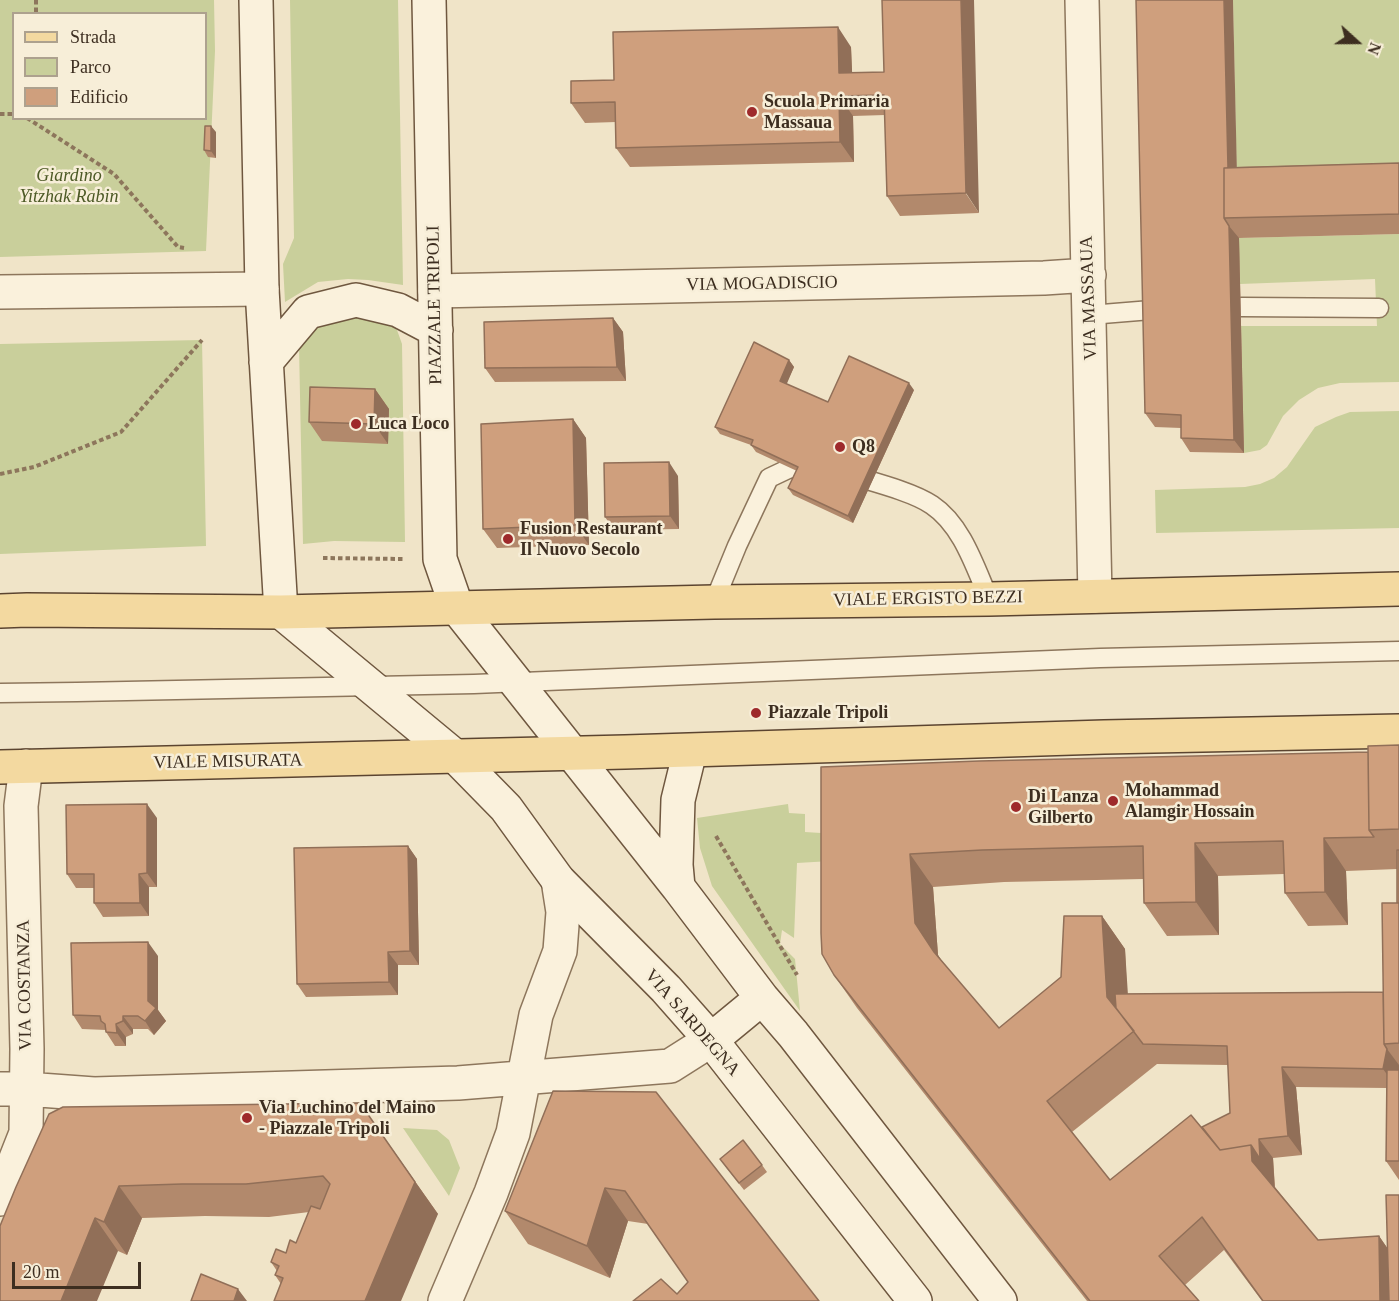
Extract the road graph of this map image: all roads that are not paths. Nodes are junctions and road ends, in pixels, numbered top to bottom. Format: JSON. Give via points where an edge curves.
{"nodes":[{"id":1,"x":256,"y":0,"type":"edge"},
{"id":2,"x":429,"y":0,"type":"edge"},
{"id":3,"x":1082,"y":0,"type":"edge"},
{"id":4,"x":1089,"y":276,"type":"junction"},
{"id":5,"x":262,"y":289,"type":"junction"},
{"id":6,"x":435,"y":291,"type":"junction"},
{"id":7,"x":0,"y":292,"type":"edge"},
{"id":8,"x":1241,"y":307,"type":"dead end"},
{"id":9,"x":1379,"y":308,"type":"dead end"},
{"id":10,"x":1151,"y":310,"type":"edge"},
{"id":11,"x":1090,"y":315,"type":"junction"},
{"id":12,"x":436,"y":330,"type":"junction"},
{"id":13,"x":266,"y":362,"type":"junction"},
{"id":14,"x":1399,"y":589,"type":"edge"},
{"id":15,"x":1095,"y":596,"type":"junction"},
{"id":16,"x":989,"y":599,"type":"junction"},
{"id":17,"x":714,"y":602,"type":"junction"},
{"id":18,"x":457,"y":608,"type":"junction"},
{"id":19,"x":0,"y":611,"type":"edge"},
{"id":20,"x":280,"y":612,"type":"junction"},
{"id":21,"x":1399,"y":651,"type":"edge"},
{"id":22,"x":515,"y":682,"type":"junction"},
{"id":23,"x":368,"y":685,"type":"junction"},
{"id":24,"x":0,"y":693,"type":"edge"},
{"id":25,"x":1399,"y":731,"type":"edge"},
{"id":26,"x":690,"y":750,"type":"junction"},
{"id":27,"x":572,"y":754,"type":"junction"},
{"id":28,"x":456,"y":757,"type":"junction"},
{"id":29,"x":13,"y":767,"type":"edge"},
{"id":30,"x":558,"y":880,"type":"junction"},
{"id":31,"x":678,"y":887,"type":"junction"},
{"id":32,"x":762,"y":998,"type":"junction"},
{"id":33,"x":711,"y":1040,"type":"junction"},
{"id":34,"x":525,"y":1077,"type":"junction"},
{"id":35,"x":13,"y":1089,"type":"edge"},
{"id":36,"x":0,"y":1199,"type":"edge"},
{"id":37,"x":445,"y":1301,"type":"edge"},
{"id":38,"x":915,"y":1301,"type":"edge"},
{"id":39,"x":1000,"y":1301,"type":"edge"}],
"edges":[{"from":1,"to":5,"type":"main road"},
{"from":2,"to":6,"type":"main road","name":"PIAZZALE TRIPOLI"},
{"from":3,"to":4,"type":"main road","name":"VIA MASSAUA"},
{"from":4,"to":6,"type":"main road","name":"VIA MOGADISCIO"},
{"from":4,"to":11,"type":"main road","name":"VIA MASSAUA"},
{"from":5,"to":7,"type":"main road"},
{"from":5,"to":13,"type":"main road"},
{"from":6,"to":12,"type":"main road","name":"PIAZZALE TRIPOLI"},
{"from":8,"to":9,"type":"lane"},
{"from":10,"to":11,"type":"lane"},
{"from":11,"to":15,"type":"main road","name":"VIA MASSAUA"},
{"from":12,"to":13,"type":"main road","via":[[398,310],[356,300],[308,312]]},
{"from":12,"to":18,"type":"main road","name":"PIAZZALE TRIPOLI","via":[[440,559]]},
{"from":13,"to":20,"type":"main road"},
{"from":14,"to":15,"type":"main road","name":"VIALE ERGISTO BEZZI"},
{"from":15,"to":16,"type":"main road","name":"VIALE ERGISTO BEZZI"},
{"from":16,"to":17,"type":"main road","name":"VIALE ERGISTO BEZZI"},
{"from":16,"to":17,"type":"lane","via":[[961,537],[932,504],[812,463],[769,478]]},
{"from":17,"to":18,"type":"main road","name":"VIALE ERGISTO BEZZI"},
{"from":18,"to":20,"type":"main road"},
{"from":18,"to":22,"type":"main road","name":"PIAZZALE TRIPOLI"},
{"from":19,"to":20,"type":"main road"},
{"from":20,"to":23,"type":"main road"},
{"from":21,"to":22,"type":"lane","via":[[1100,658]]},
{"from":22,"to":23,"type":"lane"},
{"from":22,"to":27,"type":"main road","name":"PIAZZALE TRIPOLI"},
{"from":23,"to":24,"type":"lane"},
{"from":23,"to":28,"type":"main road"},
{"from":25,"to":26,"type":"main road"},
{"from":26,"to":27,"type":"main road"},
{"from":26,"to":31,"type":"main road","via":[[678,800]]},
{"from":27,"to":28,"type":"main road"},
{"from":27,"to":31,"type":"main road"},
{"from":28,"to":29,"type":"main road","name":"VIALE MISURATA"},
{"from":28,"to":30,"type":"main road","name":"VIA SARDEGNA","via":[[506,808]]},
{"from":29,"to":35,"type":"main road","name":"VIA COSTANZA","via":[[21,806],[27,1049]]},
{"from":30,"to":33,"type":"main road","name":"VIA SARDEGNA"},
{"from":30,"to":34,"type":"main road","via":[[563,912],[560,951],[536,1015]]},
{"from":31,"to":32,"type":"main road"},
{"from":32,"to":33,"type":"main road"},
{"from":32,"to":39,"type":"main road"},
{"from":33,"to":34,"type":"main road","via":[[670,1066]]},
{"from":33,"to":38,"type":"main road","name":"VIA SARDEGNA"},
{"from":34,"to":35,"type":"main road","via":[[423,1085],[94,1094]]},
{"from":34,"to":37,"type":"main road","via":[[513,1133]]},
{"from":35,"to":36,"type":"main road","name":"VIA COSTANZA","via":[[26,1133]]}]}
